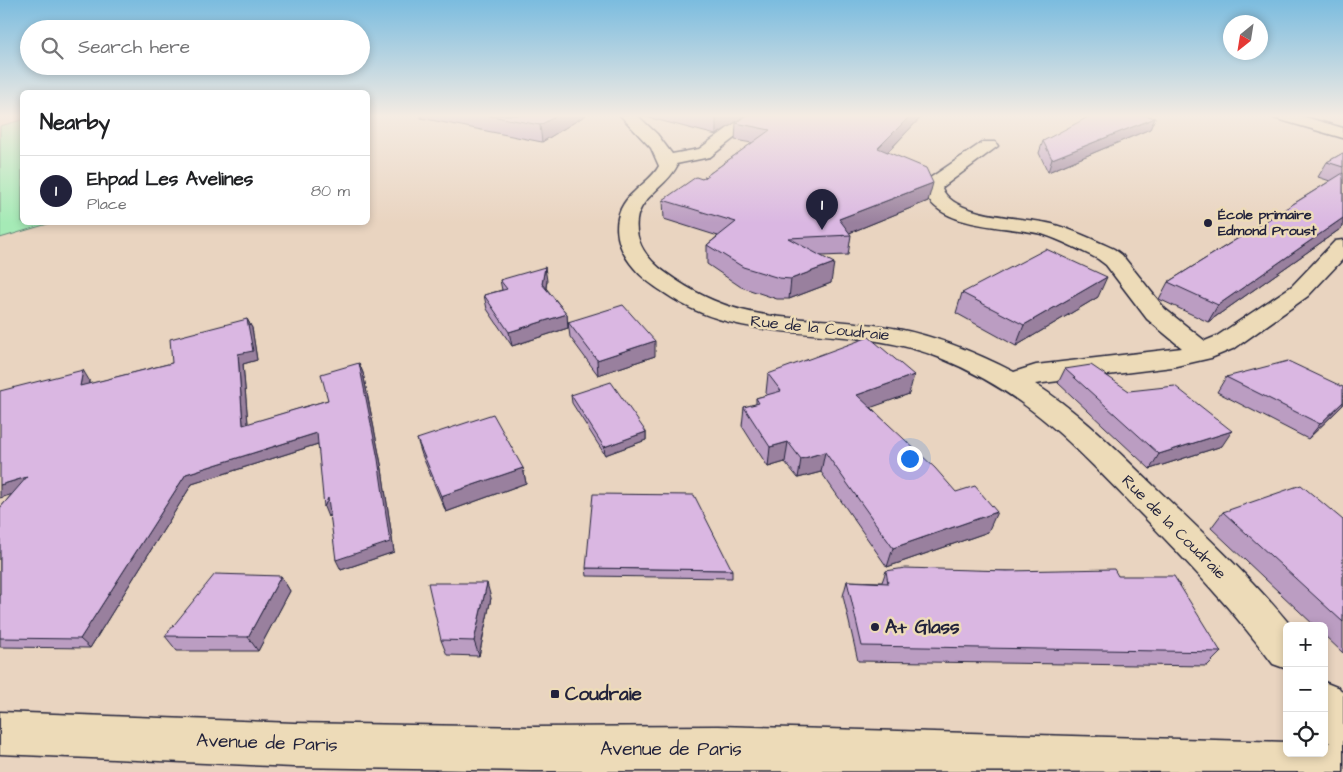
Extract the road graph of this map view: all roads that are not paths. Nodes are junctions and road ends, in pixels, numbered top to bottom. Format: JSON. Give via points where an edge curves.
{"nodes":[{"id":1,"x":660,"y":151,"type":"edge"},
{"id":2,"x":707,"y":151,"type":"edge"},
{"id":3,"x":982,"y":151,"type":"edge"},
{"id":4,"x":667,"y":160,"type":"junction"},
{"id":5,"x":1343,"y":246,"type":"edge"},
{"id":6,"x":1202,"y":352,"type":"junction"},
{"id":7,"x":1013,"y":383,"type":"junction"},
{"id":8,"x":1283,"y":646,"type":"edge"},
{"id":9,"x":1328,"y":707,"type":"edge"},
{"id":10,"x":1343,"y":727,"type":"edge"},
{"id":11,"x":0,"y":733,"type":"edge"},
{"id":12,"x":717,"y":760,"type":"edge"},
{"id":13,"x":1025,"y":763,"type":"edge"},
{"id":14,"x":1343,"y":765,"type":"edge"}],
"edges":[{"from":1,"to":4,"type":"street"},
{"from":2,"to":4,"type":"street"},
{"from":3,"to":6,"type":"street","via":[[937,182],[932,188],[936,199],[976,217],[1049,230],[1106,254],[1156,314]]},
{"from":4,"to":7,"type":"street","name":"Rue de la Coudraie","via":[[668,166],[660,179],[636,200],[626,227],[627,237],[640,261],[675,292],[718,313],[750,322],[875,333],[926,344]]},
{"from":5,"to":6,"type":"street","via":[[1286,302],[1226,342]]},
{"from":6,"to":7,"type":"street","via":[[1172,359],[1036,374]]},
{"from":7,"to":8,"type":"street","name":"Rue de la Coudraie","via":[[1044,403],[1081,435],[1217,569]]},
{"from":9,"to":10,"type":"street"},
{"from":11,"to":12,"type":"street","name":"Avenue de Paris","via":[[294,745],[532,749]]},
{"from":12,"to":13,"type":"street","name":"Avenue de Paris"},
{"from":13,"to":14,"type":"street","name":"Avenue de Paris"}]}
